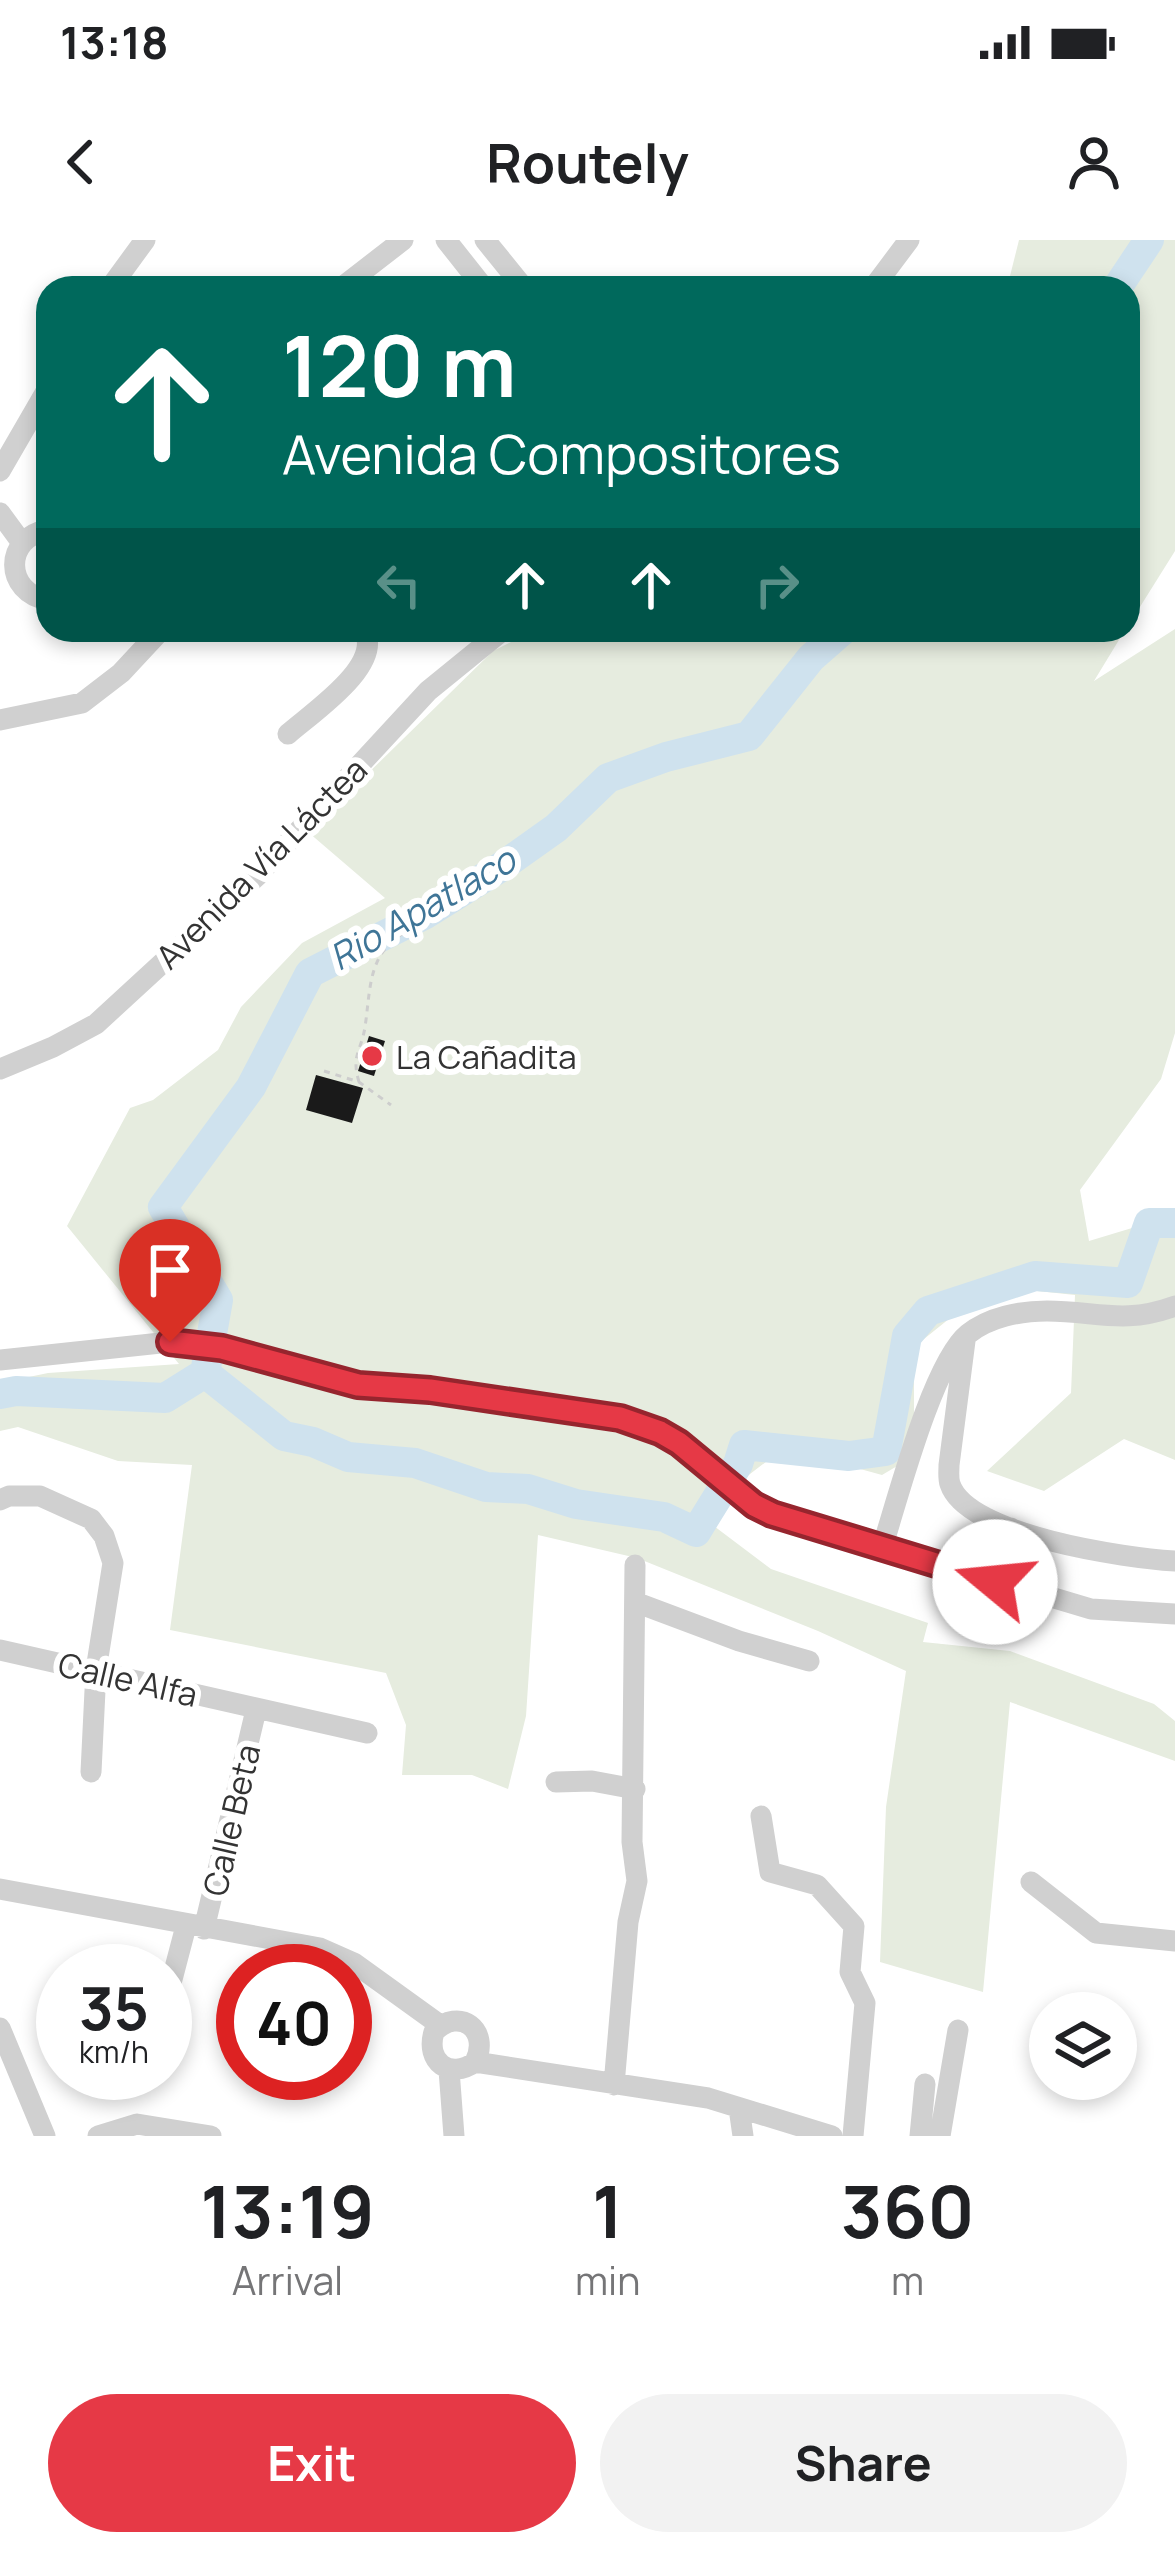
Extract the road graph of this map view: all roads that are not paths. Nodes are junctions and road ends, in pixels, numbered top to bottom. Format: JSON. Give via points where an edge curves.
{"nodes":[{"id":1,"x":145,"y":240,"type":"edge"},
{"id":2,"x":404,"y":240,"type":"edge"},
{"id":3,"x":446,"y":240,"type":"edge"},
{"id":4,"x":485,"y":240,"type":"edge"},
{"id":5,"x":909,"y":240,"type":"edge"},
{"id":6,"x":119,"y":276,"type":"edge"},
{"id":7,"x":357,"y":276,"type":"edge"},
{"id":8,"x":474,"y":276,"type":"edge"},
{"id":9,"x":514,"y":276,"type":"edge"},
{"id":10,"x":882,"y":276,"type":"edge"},
{"id":11,"x":36,"y":409,"type":"edge"},
{"id":12,"x":0,"y":471,"type":"edge"},
{"id":13,"x":0,"y":513,"type":"edge"},
{"id":14,"x":36,"y":534,"type":"edge"},
{"id":15,"x":22,"y":543,"type":"junction"},
{"id":16,"x":9,"y":587,"type":"edge"},
{"id":17,"x":150,"y":642,"type":"edge"},
{"id":18,"x":369,"y":642,"type":"edge"},
{"id":19,"x":485,"y":642,"type":"edge"},
{"id":20,"x":0,"y":720,"type":"edge"},
{"id":21,"x":288,"y":734,"type":"dead end"},
{"id":22,"x":0,"y":1069,"type":"edge"},
{"id":23,"x":1175,"y":1306,"type":"edge"},
{"id":24,"x":966,"y":1335,"type":"junction"},
{"id":25,"x":0,"y":1360,"type":"edge"},
{"id":26,"x":0,"y":1500,"type":"edge"},
{"id":27,"x":1004,"y":1526,"type":"junction"},
{"id":28,"x":882,"y":1548,"type":"junction"},
{"id":29,"x":1175,"y":1561,"type":"edge"},
{"id":30,"x":635,"y":1565,"type":"dead end"},
{"id":31,"x":987,"y":1580,"type":"junction"},
{"id":32,"x":635,"y":1602,"type":"junction"},
{"id":33,"x":1175,"y":1614,"type":"edge"},
{"id":34,"x":0,"y":1650,"type":"edge"},
{"id":35,"x":808,"y":1661,"type":"dead end"},
{"id":36,"x":95,"y":1670,"type":"junction"},
{"id":37,"x":256,"y":1710,"type":"junction"},
{"id":38,"x":368,"y":1733,"type":"dead end"},
{"id":39,"x":91,"y":1772,"type":"dead end"},
{"id":40,"x":556,"y":1782,"type":"dead end"},
{"id":41,"x":635,"y":1789,"type":"junction"},
{"id":42,"x":761,"y":1816,"type":"dead end"},
{"id":43,"x":1031,"y":1882,"type":"dead end"},
{"id":44,"x":0,"y":1888,"type":"edge"},
{"id":45,"x":195,"y":1928,"type":"junction"},
{"id":46,"x":1175,"y":1941,"type":"edge"},
{"id":47,"x":189,"y":1944,"type":"edge"},
{"id":48,"x":440,"y":2025,"type":"junction"},
{"id":49,"x":0,"y":2028,"type":"edge"},
{"id":50,"x":958,"y":2030,"type":"dead end"},
{"id":51,"x":476,"y":2062,"type":"junction"},
{"id":52,"x":448,"y":2069,"type":"junction"},
{"id":53,"x":925,"y":2084,"type":"dead end"},
{"id":54,"x":614,"y":2085,"type":"junction"},
{"id":55,"x":739,"y":2108,"type":"junction"},
{"id":56,"x":45,"y":2136,"type":"edge"},
{"id":57,"x":98,"y":2136,"type":"edge"},
{"id":58,"x":211,"y":2136,"type":"edge"},
{"id":59,"x":452,"y":2136,"type":"edge"},
{"id":60,"x":743,"y":2136,"type":"edge"},
{"id":61,"x":832,"y":2136,"type":"edge"},
{"id":62,"x":853,"y":2136,"type":"edge"},
{"id":63,"x":920,"y":2136,"type":"edge"},
{"id":64,"x":940,"y":2136,"type":"edge"}],
"edges":[{"from":1,"to":6,"type":"street"},
{"from":2,"to":7,"type":"street"},
{"from":3,"to":8,"type":"street"},
{"from":4,"to":9,"type":"street"},
{"from":5,"to":10,"type":"street"},
{"from":11,"to":12,"type":"street"},
{"from":13,"to":15,"type":"street"},
{"from":14,"to":15,"type":"street"},
{"from":15,"to":16,"type":"street"},
{"from":17,"to":20,"type":"street","via":[[82,703]]},
{"from":18,"to":21,"type":"street","via":[[366,660]]},
{"from":19,"to":22,"type":"street","name":"Avenida Vía Láctea","via":[[428,691],[257,876],[96,1024]]},
{"from":23,"to":24,"type":"street","via":[[1118,1319],[1012,1313]]},
{"from":24,"to":27,"type":"street","via":[[950,1484]]},
{"from":24,"to":28,"type":"street","via":[[939,1371]]},
{"from":25,"to":28,"type":"street","via":[[170,1342],[358,1385],[620,1418],[660,1432],[772,1514]]},
{"from":26,"to":36,"type":"street","via":[[40,1496],[91,1519],[104,1536],[112,1563]]},
{"from":27,"to":29,"type":"street","via":[[1078,1550]]},
{"from":27,"to":31,"type":"street"},
{"from":28,"to":31,"type":"street"},
{"from":30,"to":32,"type":"street"},
{"from":31,"to":33,"type":"street","via":[[1090,1609]]},
{"from":32,"to":35,"type":"street"},
{"from":32,"to":41,"type":"street"},
{"from":34,"to":36,"type":"street","name":"Calle Alfa"},
{"from":36,"to":37,"type":"street","name":"Calle Alfa"},
{"from":36,"to":39,"type":"street"},
{"from":37,"to":38,"type":"street","name":"Calle Alfa"},
{"from":37,"to":45,"type":"street","name":"Calle Beta"},
{"from":40,"to":41,"type":"street"},
{"from":41,"to":54,"type":"street","via":[[637,1881]]},
{"from":42,"to":62,"type":"street","via":[[770,1872],[818,1886],[854,1926],[850,1972],[865,2003]]},
{"from":43,"to":46,"type":"street","via":[[1096,1933]]},
{"from":44,"to":45,"type":"street"},
{"from":45,"to":47,"type":"street","name":"Calle Beta"},
{"from":45,"to":48,"type":"street","via":[[320,1948],[355,1963]]},
{"from":48,"to":51,"type":"street","via":[[464,2020],[474,2027],[481,2038]]},
{"from":48,"to":52,"type":"street","via":[[431,2050]]},
{"from":49,"to":56,"type":"street"},
{"from":50,"to":64,"type":"street"},
{"from":51,"to":52,"type":"street"},
{"from":51,"to":54,"type":"street"},
{"from":52,"to":59,"type":"street"},
{"from":53,"to":63,"type":"street"},
{"from":54,"to":55,"type":"street"},
{"from":55,"to":60,"type":"street"},
{"from":55,"to":61,"type":"street"},
{"from":57,"to":58,"type":"street","via":[[137,2123]]}]}
